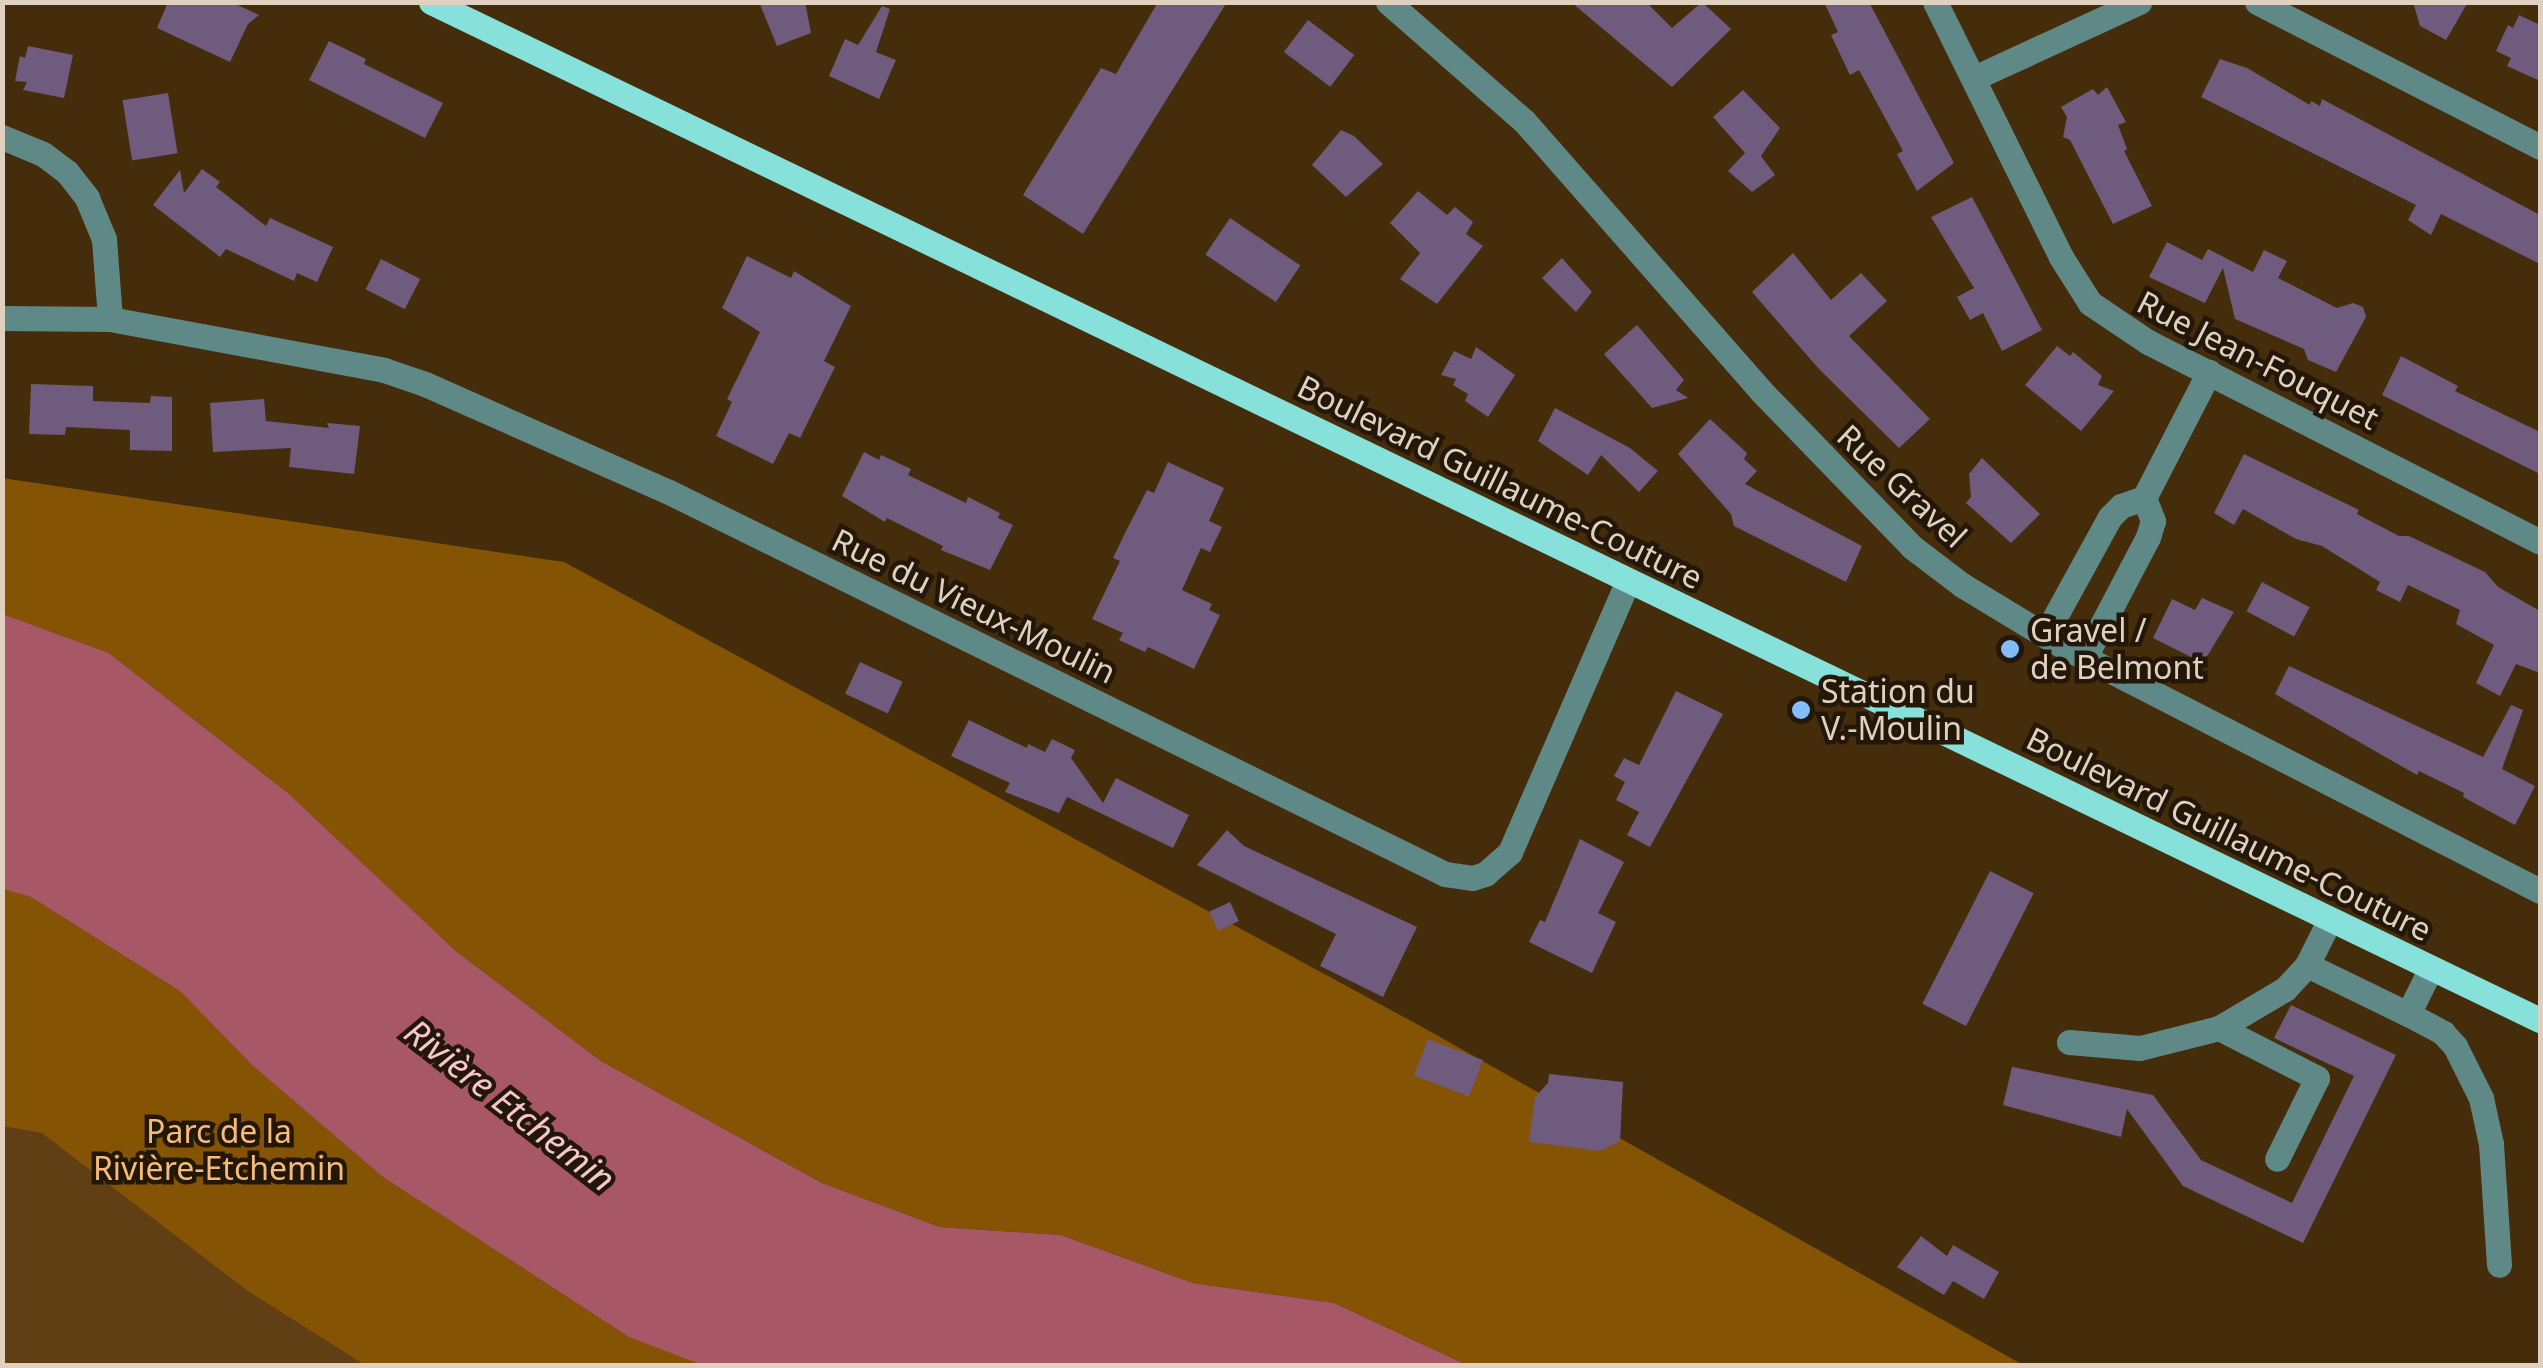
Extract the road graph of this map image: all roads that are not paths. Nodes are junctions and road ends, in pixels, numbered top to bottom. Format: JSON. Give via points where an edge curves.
{"nodes":[{"id":1,"x":431,"y":2,"type":"edge"},
{"id":2,"x":1388,"y":2,"type":"edge"},
{"id":3,"x":1935,"y":2,"type":"edge"},
{"id":4,"x":2140,"y":2,"type":"edge"},
{"id":5,"x":2257,"y":2,"type":"edge"},
{"id":6,"x":1974,"y":78,"type":"junction"},
{"id":7,"x":2,"y":137,"type":"edge"},
{"id":8,"x":2540,"y":148,"type":"edge"},
{"id":9,"x":2,"y":318,"type":"edge"},
{"id":10,"x":110,"y":319,"type":"junction"},
{"id":11,"x":2209,"y":372,"type":"junction"},
{"id":12,"x":2144,"y":498,"type":"junction"},
{"id":13,"x":2540,"y":542,"type":"edge"},
{"id":14,"x":1628,"y":580,"type":"junction"},
{"id":15,"x":2045,"y":635,"type":"junction"},
{"id":16,"x":2085,"y":657,"type":"junction"},
{"id":17,"x":2540,"y":891,"type":"edge"},
{"id":18,"x":2330,"y":919,"type":"junction"},
{"id":19,"x":2307,"y":965,"type":"junction"},
{"id":20,"x":2431,"y":968,"type":"junction"},
{"id":21,"x":2408,"y":1014,"type":"junction"},
{"id":22,"x":2540,"y":1020,"type":"edge"},
{"id":23,"x":2219,"y":1028,"type":"junction"},
{"id":24,"x":2069,"y":1042,"type":"dead end"},
{"id":25,"x":2277,"y":1158,"type":"dead end"},
{"id":26,"x":2498,"y":1264,"type":"dead end"}],
"edges":[{"from":1,"to":14,"type":"main road","name":"Boulevard Guillaume-Couture"},
{"from":2,"to":15,"type":"street","name":"Rue Gravel","via":[[1524,121],[1866,504],[1962,585]]},
{"from":3,"to":6,"type":"street","name":"Rue Jean-Fouquet"},
{"from":4,"to":6,"type":"street"},
{"from":5,"to":8,"type":"street"},
{"from":6,"to":11,"type":"street","name":"Rue Jean-Fouquet","via":[[2090,303],[2116,324]]},
{"from":7,"to":10,"type":"street","via":[[43,154],[87,198],[104,238]]},
{"from":9,"to":10,"type":"street","name":"Rue du Vieux-Moulin"},
{"from":10,"to":14,"type":"street","name":"Rue du Vieux-Moulin","via":[[384,370],[426,384],[669,492],[1445,874],[1478,876],[1510,852]]},
{"from":11,"to":12,"type":"street"},
{"from":11,"to":13,"type":"street","name":"Rue Jean-Fouquet"},
{"from":12,"to":15,"type":"street","via":[[2110,518]]},
{"from":12,"to":16,"type":"street","via":[[2153,521],[2148,537]]},
{"from":14,"to":18,"type":"main road","name":"Boulevard Guillaume-Couture"},
{"from":15,"to":16,"type":"street","name":"Rue Gravel"},
{"from":16,"to":17,"type":"street","name":"Rue Gravel"},
{"from":18,"to":19,"type":"street"},
{"from":18,"to":20,"type":"main road","name":"Boulevard Guillaume-Couture"},
{"from":19,"to":21,"type":"street"},
{"from":19,"to":23,"type":"street","via":[[2250,1014]]},
{"from":20,"to":21,"type":"street"},
{"from":20,"to":22,"type":"main road","name":"Boulevard Guillaume-Couture"},
{"from":21,"to":26,"type":"street","via":[[2455,1046],[2482,1098]]},
{"from":23,"to":24,"type":"street","via":[[2140,1048]]},
{"from":23,"to":25,"type":"street","via":[[2317,1078]]}]}
